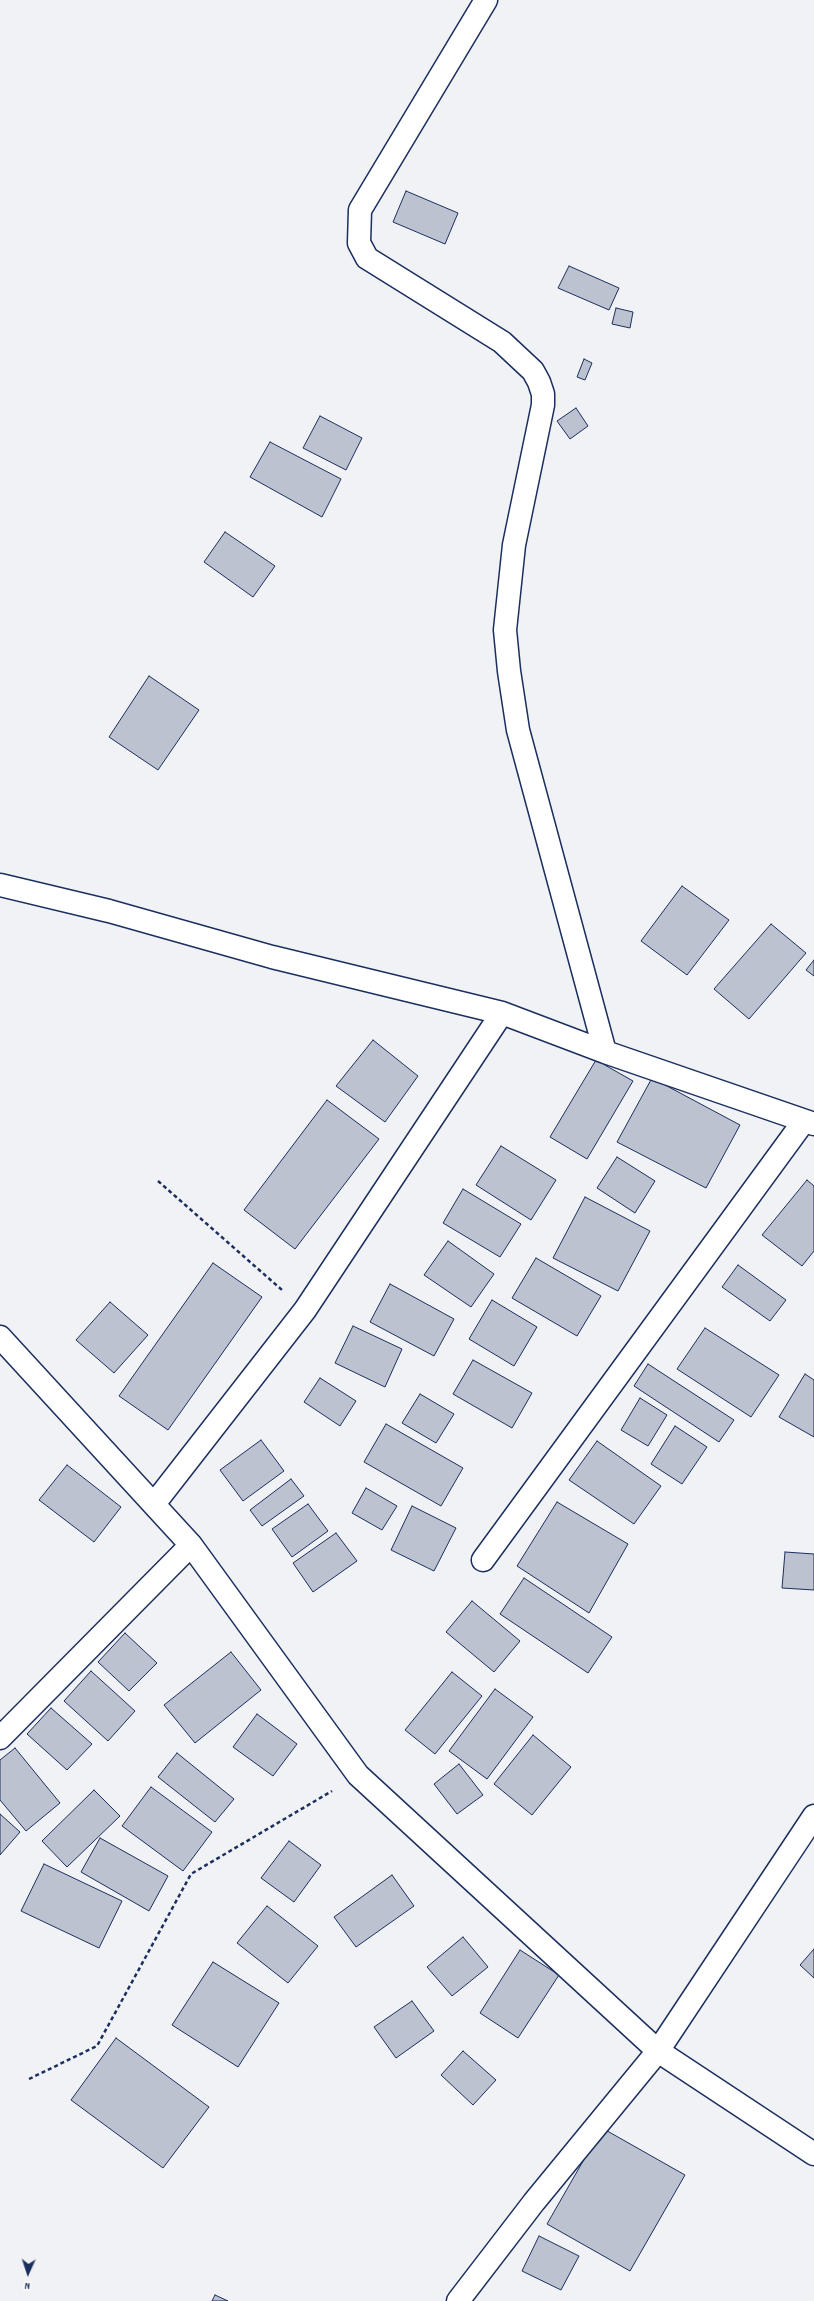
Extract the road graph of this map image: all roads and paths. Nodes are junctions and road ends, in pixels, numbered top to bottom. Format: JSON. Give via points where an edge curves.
{"nodes":[{"id":1,"x":486,"y":0,"type":"edge"},
{"id":2,"x":0,"y":885,"type":"edge"},
{"id":3,"x":502,"y":1013,"type":"junction"},
{"id":4,"x":605,"y":1052,"type":"junction"},
{"id":5,"x":809,"y":1122,"type":"edge"},
{"id":6,"x":158,"y":1181,"type":"dead end"},
{"id":7,"x":305,"y":1310,"type":"junction"},
{"id":8,"x":0,"y":1337,"type":"edge"},
{"id":9,"x":154,"y":1504,"type":"junction"},
{"id":10,"x":191,"y":1546,"type":"junction"},
{"id":11,"x":483,"y":1560,"type":"dead end"},
{"id":12,"x":0,"y":1738,"type":"edge"},
{"id":13,"x":358,"y":1775,"type":"junction"},
{"id":14,"x":814,"y":1816,"type":"edge"},
{"id":15,"x":658,"y":2051,"type":"junction"},
{"id":16,"x":29,"y":2079,"type":"dead end"},
{"id":17,"x":814,"y":2154,"type":"edge"},
{"id":18,"x":458,"y":2301,"type":"edge"}],
"edges":[{"from":1,"to":4,"type":"street","via":[[360,210],[359,243],[367,258],[502,342],[533,371],[539,382],[543,405],[514,545],[505,630],[518,730]]},
{"from":2,"to":3,"type":"street","via":[[109,911],[272,957]]},
{"from":3,"to":4,"type":"street"},
{"from":3,"to":7,"type":"street"},
{"from":4,"to":5,"type":"street"},
{"from":5,"to":11,"type":"street"},
{"from":6,"to":7,"type":"path"},
{"from":7,"to":9,"type":"street"},
{"from":8,"to":9,"type":"street"},
{"from":9,"to":10,"type":"street"},
{"from":10,"to":12,"type":"street"},
{"from":10,"to":13,"type":"street"},
{"from":13,"to":15,"type":"street"},
{"from":13,"to":16,"type":"path","via":[[192,1874],[97,2046]]},
{"from":14,"to":15,"type":"street"},
{"from":15,"to":17,"type":"street"},
{"from":15,"to":18,"type":"street","via":[[534,2202]]}]}
